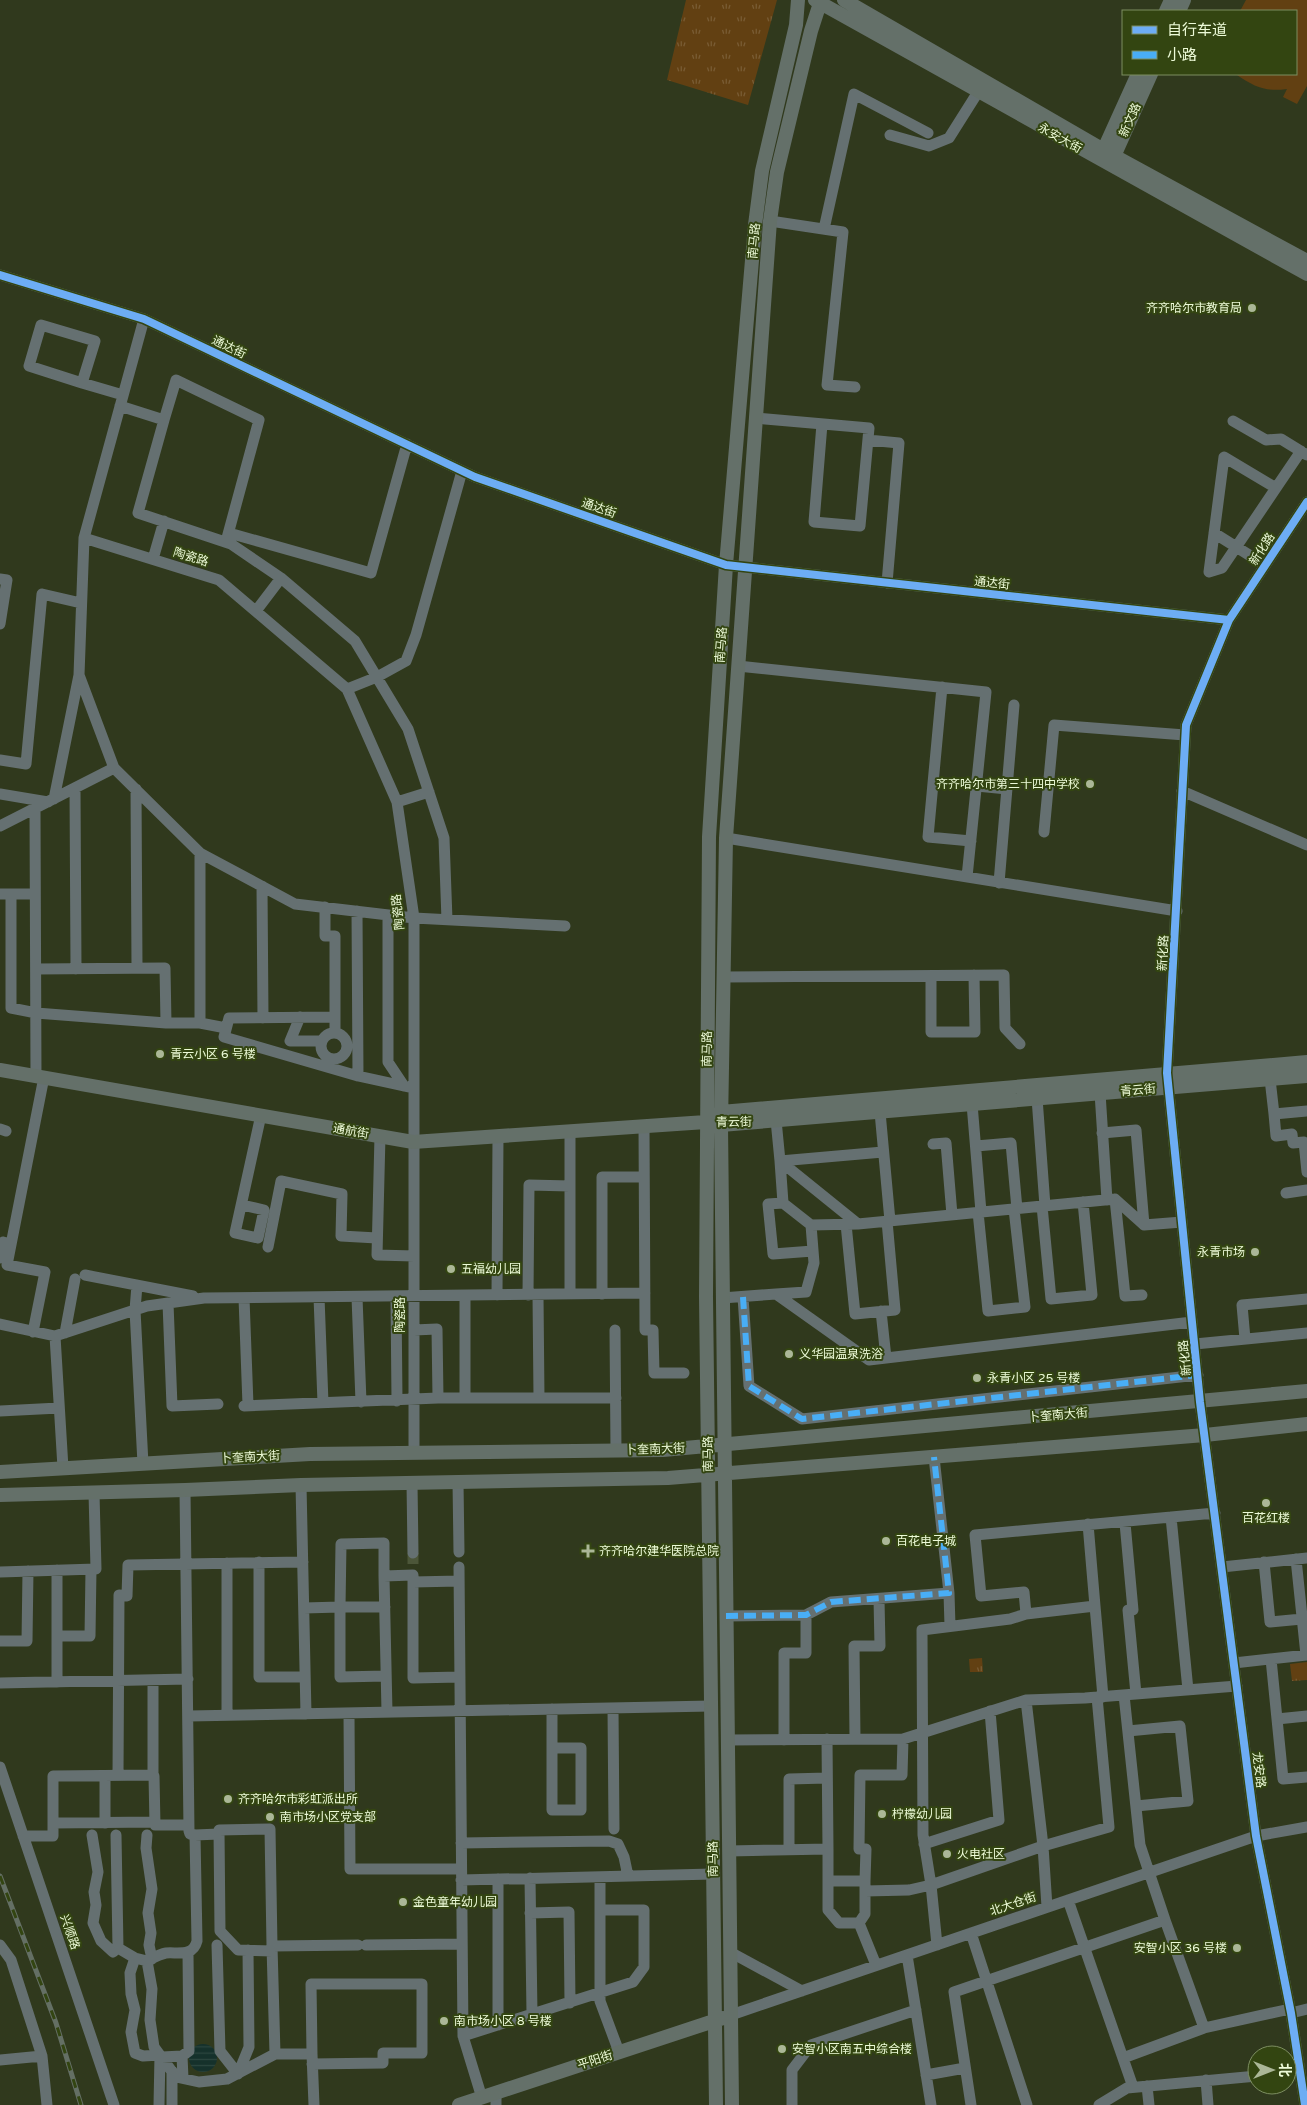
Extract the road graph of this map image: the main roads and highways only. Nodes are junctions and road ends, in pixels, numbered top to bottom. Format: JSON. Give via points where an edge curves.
{"nodes":[{"id":1,"x":798,"y":0,"type":"edge"},
{"id":2,"x":844,"y":0,"type":"edge"},
{"id":3,"x":818,"y":1,"type":"edge"},
{"id":4,"x":1138,"y":75,"type":"edge"},
{"id":5,"x":1150,"y":75,"type":"edge"},
{"id":6,"x":1107,"y":158,"type":"junction"},
{"id":7,"x":1307,"y":261,"type":"edge"},
{"id":8,"x":1307,"y":274,"type":"edge"},
{"id":9,"x":1307,"y":1062,"type":"edge"},
{"id":10,"x":0,"y":1070,"type":"edge"},
{"id":11,"x":1307,"y":1076,"type":"edge"},
{"id":12,"x":721,"y":1118,"type":"junction"},
{"id":13,"x":706,"y":1122,"type":"junction"},
{"id":14,"x":1307,"y":1391,"type":"edge"},
{"id":15,"x":1307,"y":1424,"type":"edge"},
{"id":16,"x":724,"y":1445,"type":"junction"},
{"id":17,"x":708,"y":1447,"type":"junction"},
{"id":18,"x":0,"y":1472,"type":"edge"},
{"id":19,"x":724,"y":1474,"type":"junction"},
{"id":20,"x":708,"y":1475,"type":"junction"},
{"id":21,"x":0,"y":1495,"type":"edge"},
{"id":22,"x":731,"y":2015,"type":"junction"},
{"id":23,"x":715,"y":2020,"type":"junction"},
{"id":24,"x":496,"y":2099,"type":"edge"},
{"id":25,"x":459,"y":2105,"type":"edge"},
{"id":26,"x":716,"y":2105,"type":"edge"},
{"id":27,"x":732,"y":2105,"type":"edge"}],
"edges":[{"from":1,"to":13,"type":"main road","name":"南马路","via":[[796,25],[762,171],[726,565],[709,837]]},
{"from":2,"to":6,"type":"main road","name":"永安大街"},
{"from":3,"to":6,"type":"main road","name":"永安大街","via":[[978,92]]},
{"from":3,"to":12,"type":"main road","name":"南马路","via":[[777,172],[770,221],[726,838]]},
{"from":4,"to":6,"type":"main road","name":"新文路"},
{"from":5,"to":6,"type":"main road","name":"新文路"},
{"from":6,"to":7,"type":"main road","name":"永安大街"},
{"from":6,"to":8,"type":"main road","name":"永安大街"},
{"from":9,"to":12,"type":"main road","name":"青云街"},
{"from":10,"to":13,"type":"main road","name":"通航街","via":[[413,1142]]},
{"from":11,"to":12,"type":"main road","name":"青云街","via":[[776,1120]]},
{"from":12,"to":13,"type":"main road","name":"青云街"},
{"from":12,"to":16,"type":"main road","name":"南马路"},
{"from":13,"to":17,"type":"main road","name":"南马路"},
{"from":14,"to":16,"type":"main road","name":"卜奎南大街"},
{"from":15,"to":19,"type":"main road"},
{"from":16,"to":17,"type":"main road","name":"卜奎南大街"},
{"from":16,"to":19,"type":"main road","name":"南马路"},
{"from":17,"to":18,"type":"main road","name":"卜奎南大街","via":[[310,1454]]},
{"from":17,"to":20,"type":"main road","name":"南马路"},
{"from":19,"to":20,"type":"main road"},
{"from":19,"to":22,"type":"main road","name":"南马路"},
{"from":20,"to":21,"type":"main road"},
{"from":20,"to":23,"type":"main road","name":"南马路"},
{"from":22,"to":23,"type":"main road","name":"平阳街"},
{"from":22,"to":27,"type":"main road","name":"南马路"},
{"from":23,"to":24,"type":"main road","name":"平阳街"},
{"from":23,"to":26,"type":"main road","name":"南马路"},
{"from":24,"to":25,"type":"main road","name":"平阳街","via":[[482,2098]]}]}
